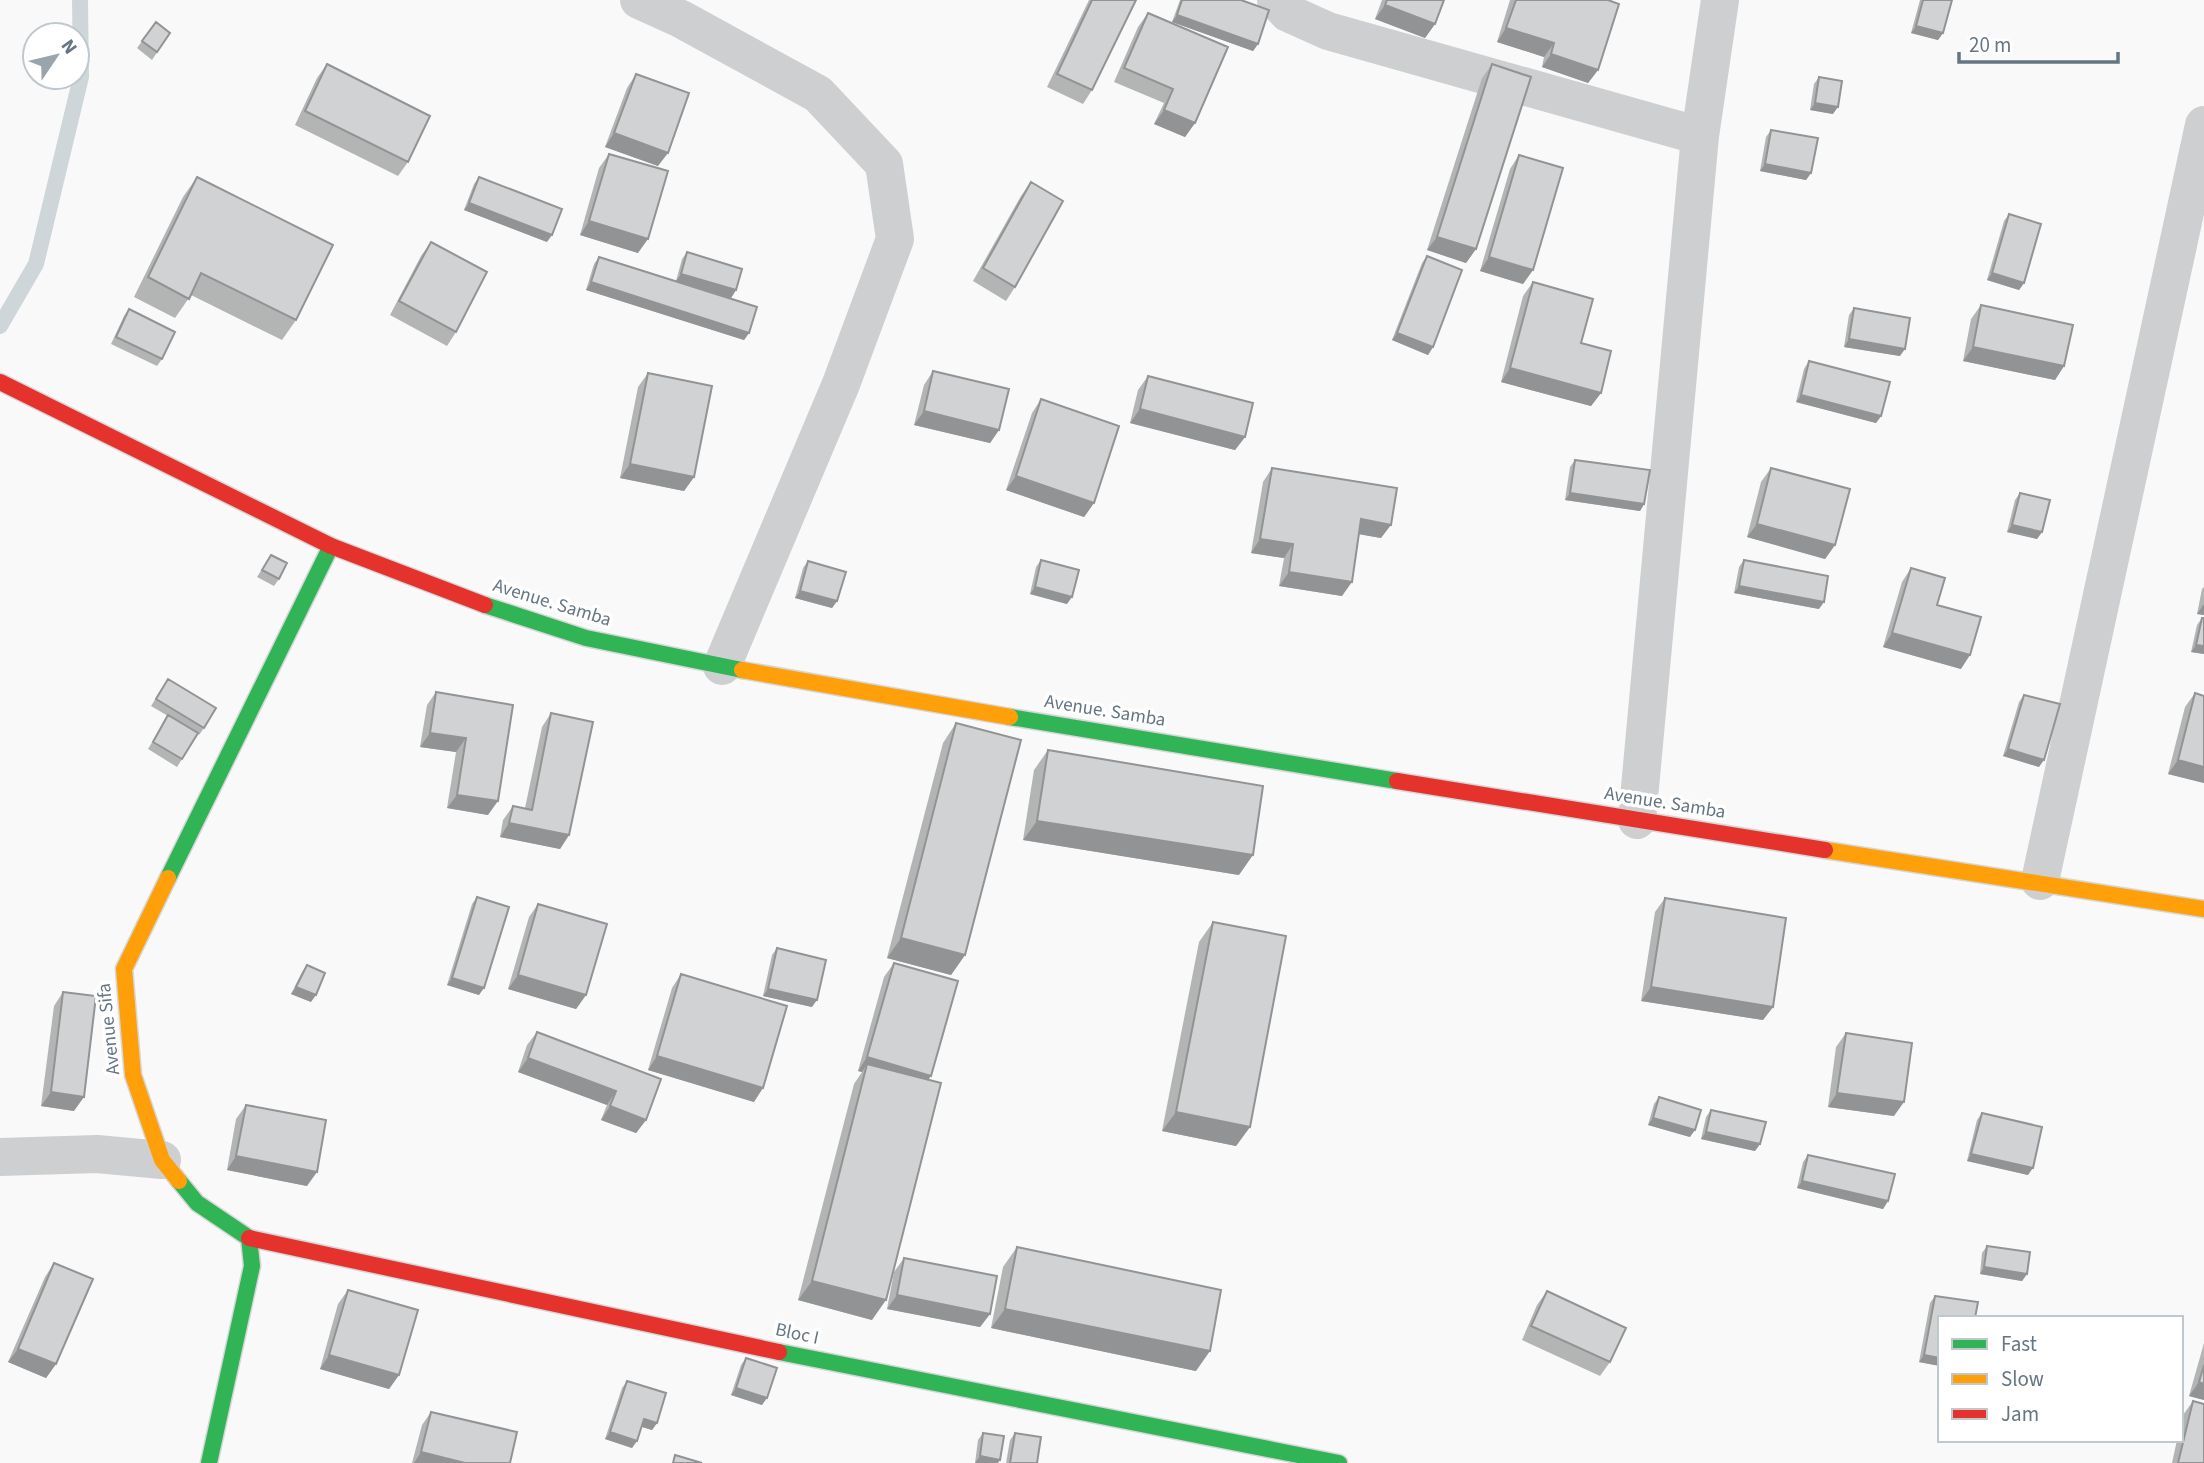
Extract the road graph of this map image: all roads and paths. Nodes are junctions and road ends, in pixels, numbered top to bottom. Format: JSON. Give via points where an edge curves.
{"nodes":[{"id":1,"x":639,"y":0,"type":"edge"},
{"id":2,"x":1276,"y":0,"type":"edge"},
{"id":3,"x":1720,"y":0,"type":"edge"},
{"id":4,"x":2204,"y":125,"type":"edge"},
{"id":5,"x":1700,"y":136,"type":"junction"},
{"id":6,"x":0,"y":382,"type":"edge"},
{"id":7,"x":331,"y":547,"type":"junction"},
{"id":8,"x":722,"y":666,"type":"junction"},
{"id":9,"x":1637,"y":820,"type":"junction"},
{"id":10,"x":2040,"y":881,"type":"junction"},
{"id":11,"x":2204,"y":908,"type":"edge"},
{"id":12,"x":0,"y":1157,"type":"edge"},
{"id":13,"x":162,"y":1160,"type":"junction"},
{"id":14,"x":250,"y":1238,"type":"junction"},
{"id":15,"x":209,"y":1463,"type":"edge"},
{"id":16,"x":1339,"y":1463,"type":"edge"}],
"edges":[{"from":1,"to":8,"type":"street","via":[[818,94],[884,164],[895,239],[841,384]]},
{"from":2,"to":5,"type":"street","via":[[1289,13],[1328,32]]},
{"from":3,"to":5,"type":"street"},
{"from":4,"to":10,"type":"street"},
{"from":5,"to":9,"type":"street"},
{"from":6,"to":7,"type":"street","name":"Avenue. Samba"},
{"from":7,"to":8,"type":"street","name":"Avenue. Samba","via":[[586,638]]},
{"from":7,"to":13,"type":"street","name":"Avenue Sifa","via":[[124,969],[133,1075]]},
{"from":8,"to":9,"type":"street","name":"Avenue. Samba"},
{"from":9,"to":10,"type":"street","name":"Avenue. Samba"},
{"from":10,"to":11,"type":"street","name":"Avenue. Samba"},
{"from":12,"to":13,"type":"street","via":[[97,1154]]},
{"from":13,"to":14,"type":"street","name":"Avenue Sifa","via":[[197,1203]]},
{"from":14,"to":15,"type":"street","via":[[252,1266]]},
{"from":14,"to":16,"type":"street","name":"Bloc I","via":[[1074,1413]]}]}
